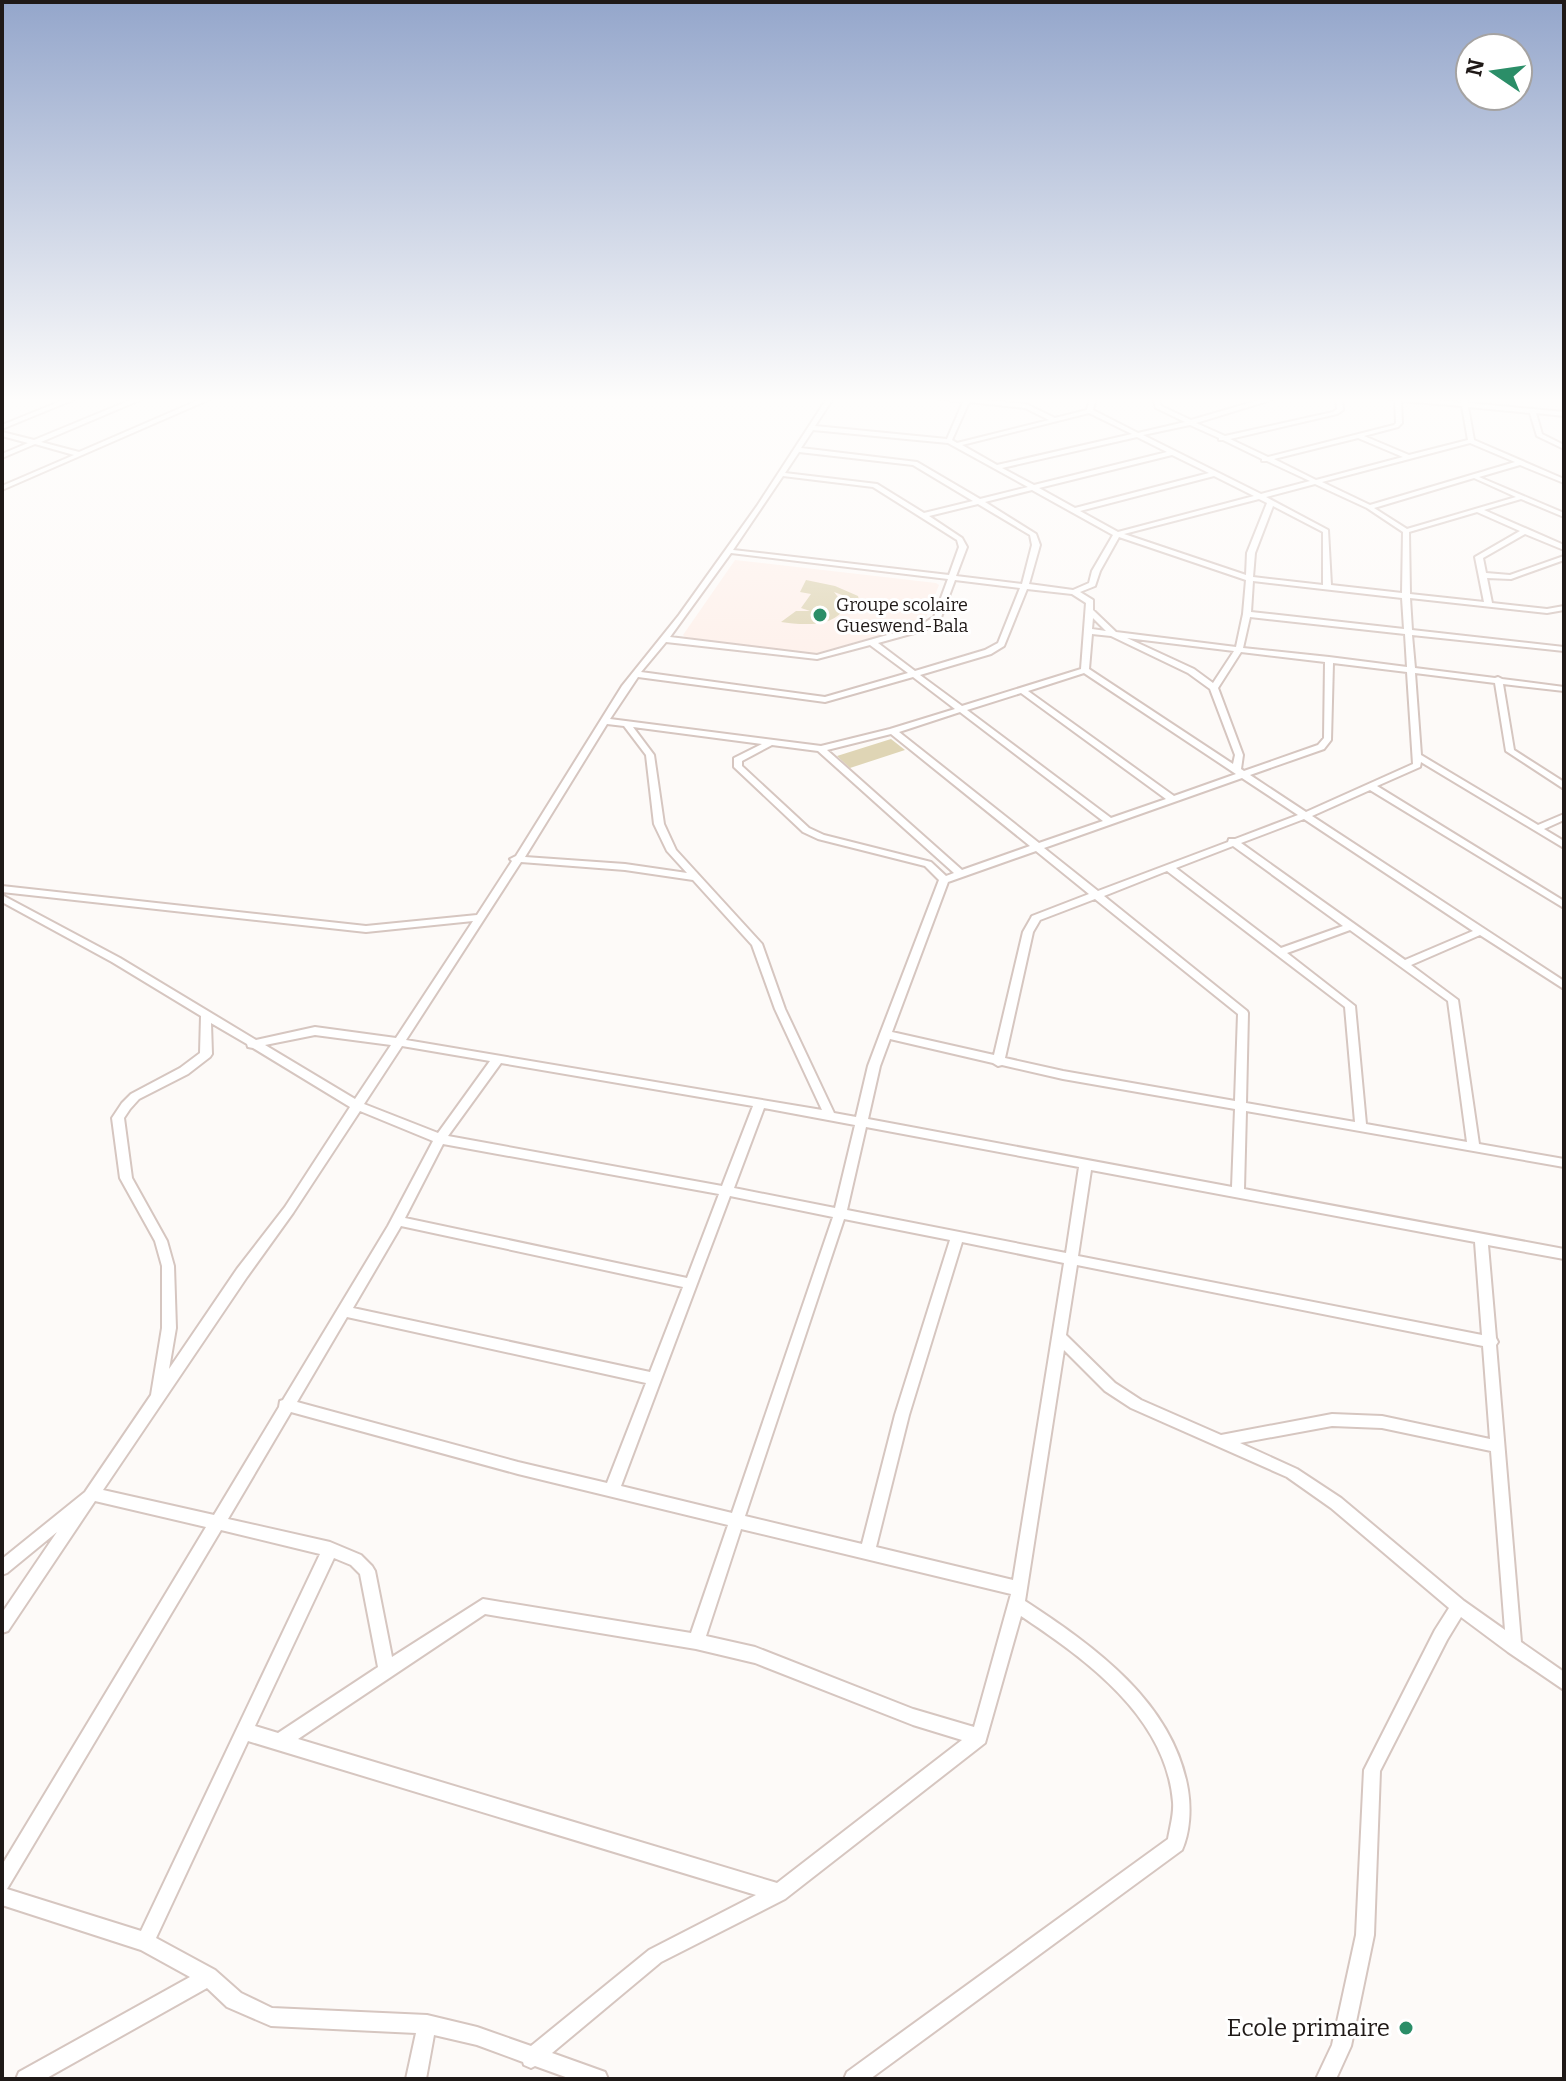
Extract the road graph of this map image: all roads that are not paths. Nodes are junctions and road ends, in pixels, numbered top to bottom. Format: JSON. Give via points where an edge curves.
{"nodes":[{"id":1,"x":767,"y":494,"type":"edge"},
{"id":2,"x":890,"y":494,"type":"edge"},
{"id":3,"x":967,"y":494,"type":"edge"},
{"id":4,"x":1008,"y":494,"type":"edge"},
{"id":5,"x":1045,"y":494,"type":"edge"},
{"id":6,"x":1136,"y":494,"type":"edge"},
{"id":7,"x":1253,"y":494,"type":"edge"},
{"id":8,"x":1276,"y":494,"type":"edge"},
{"id":9,"x":1339,"y":494,"type":"edge"},
{"id":10,"x":1417,"y":494,"type":"edge"},
{"id":11,"x":1515,"y":494,"type":"edge"},
{"id":12,"x":1522,"y":497,"type":"junction"},
{"id":13,"x":1261,"y":498,"type":"junction"},
{"id":14,"x":978,"y":501,"type":"junction"},
{"id":15,"x":1271,"y":502,"type":"junction"},
{"id":16,"x":1369,"y":507,"type":"junction"},
{"id":17,"x":1074,"y":510,"type":"junction"},
{"id":18,"x":1480,"y":511,"type":"junction"},
{"id":19,"x":925,"y":515,"type":"junction"},
{"id":20,"x":1564,"y":515,"type":"edge"},
{"id":21,"x":1406,"y":531,"type":"junction"},
{"id":22,"x":1525,"y":531,"type":"junction"},
{"id":23,"x":1117,"y":534,"type":"junction"},
{"id":24,"x":1564,"y":548,"type":"edge"},
{"id":25,"x":728,"y":551,"type":"junction"},
{"id":26,"x":1564,"y":558,"type":"edge"},
{"id":27,"x":1482,"y":575,"type":"junction"},
{"id":28,"x":951,"y":579,"type":"junction"},
{"id":29,"x":1250,"y":579,"type":"junction"},
{"id":30,"x":1327,"y":587,"type":"junction"},
{"id":31,"x":1024,"y":588,"type":"junction"},
{"id":32,"x":1074,"y":592,"type":"junction"},
{"id":33,"x":1406,"y":596,"type":"junction"},
{"id":34,"x":1488,"y":604,"type":"junction"},
{"id":35,"x":1564,"y":608,"type":"edge"},
{"id":36,"x":1090,"y":611,"type":"junction"},
{"id":37,"x":1247,"y":614,"type":"junction"},
{"id":38,"x":1087,"y":631,"type":"junction"},
{"id":39,"x":1408,"y":632,"type":"junction"},
{"id":40,"x":1114,"y":635,"type":"junction"},
{"id":41,"x":664,"y":639,"type":"junction"},
{"id":42,"x":873,"y":643,"type":"junction"},
{"id":43,"x":1239,"y":649,"type":"junction"},
{"id":44,"x":1564,"y":649,"type":"edge"},
{"id":45,"x":1329,"y":659,"type":"junction"},
{"id":46,"x":1411,"y":669,"type":"junction"},
{"id":47,"x":1085,"y":670,"type":"junction"},
{"id":48,"x":636,"y":674,"type":"junction"},
{"id":49,"x":916,"y":675,"type":"junction"},
{"id":50,"x":1498,"y":679,"type":"junction"},
{"id":51,"x":1214,"y":688,"type":"junction"},
{"id":52,"x":1564,"y":689,"type":"edge"},
{"id":53,"x":1023,"y":691,"type":"junction"},
{"id":54,"x":962,"y":710,"type":"junction"},
{"id":55,"x":606,"y":721,"type":"junction"},
{"id":56,"x":626,"y":723,"type":"junction"},
{"id":57,"x":893,"y":731,"type":"junction"},
{"id":58,"x":770,"y":743,"type":"junction"},
{"id":59,"x":821,"y":749,"type":"junction"},
{"id":60,"x":1419,"y":757,"type":"junction"},
{"id":61,"x":1240,"y":771,"type":"junction"},
{"id":62,"x":1564,"y":786,"type":"edge"},
{"id":63,"x":1373,"y":788,"type":"junction"},
{"id":64,"x":1171,"y":798,"type":"junction"},
{"id":65,"x":1306,"y":815,"type":"junction"},
{"id":66,"x":1564,"y":817,"type":"edge"},
{"id":67,"x":1108,"y":820,"type":"junction"},
{"id":68,"x":1537,"y":829,"type":"junction"},
{"id":69,"x":1232,"y":841,"type":"junction"},
{"id":70,"x":1564,"y":845,"type":"edge"},
{"id":71,"x":1038,"y":847,"type":"junction"},
{"id":72,"x":515,"y":859,"type":"junction"},
{"id":73,"x":1168,"y":867,"type":"junction"},
{"id":74,"x":961,"y":874,"type":"junction"},
{"id":75,"x":695,"y":877,"type":"junction"},
{"id":76,"x":944,"y":880,"type":"junction"},
{"id":77,"x":2,"y":889,"type":"edge"},
{"id":78,"x":1095,"y":894,"type":"junction"},
{"id":79,"x":2,"y":898,"type":"edge"},
{"id":80,"x":1561,"y":900,"type":"edge"},
{"id":81,"x":477,"y":918,"type":"junction"},
{"id":82,"x":1352,"y":926,"type":"junction"},
{"id":83,"x":1482,"y":931,"type":"junction"},
{"id":84,"x":1280,"y":952,"type":"junction"},
{"id":85,"x":1405,"y":964,"type":"junction"},
{"id":86,"x":1564,"y":986,"type":"edge"},
{"id":87,"x":206,"y":1017,"type":"junction"},
{"id":88,"x":885,"y":1034,"type":"junction"},
{"id":89,"x":399,"y":1042,"type":"junction"},
{"id":90,"x":252,"y":1044,"type":"junction"},
{"id":91,"x":497,"y":1060,"type":"junction"},
{"id":92,"x":998,"y":1062,"type":"junction"},
{"id":93,"x":760,"y":1103,"type":"junction"},
{"id":94,"x":356,"y":1105,"type":"junction"},
{"id":95,"x":1243,"y":1107,"type":"junction"},
{"id":96,"x":830,"y":1116,"type":"junction"},
{"id":97,"x":861,"y":1122,"type":"junction"},
{"id":98,"x":1361,"y":1128,"type":"junction"},
{"id":99,"x":440,"y":1139,"type":"junction"},
{"id":100,"x":1474,"y":1148,"type":"junction"},
{"id":101,"x":1564,"y":1163,"type":"edge"},
{"id":102,"x":1086,"y":1164,"type":"junction"},
{"id":103,"x":1238,"y":1190,"type":"junction"},
{"id":104,"x":729,"y":1191,"type":"junction"},
{"id":105,"x":840,"y":1213,"type":"junction"},
{"id":106,"x":398,"y":1221,"type":"junction"},
{"id":107,"x":957,"y":1237,"type":"junction"},
{"id":108,"x":1481,"y":1239,"type":"junction"},
{"id":109,"x":1564,"y":1254,"type":"edge"},
{"id":110,"x":1074,"y":1260,"type":"junction"},
{"id":111,"x":691,"y":1284,"type":"junction"},
{"id":112,"x":344,"y":1311,"type":"junction"},
{"id":113,"x":1060,"y":1338,"type":"junction"},
{"id":114,"x":1491,"y":1342,"type":"junction"},
{"id":115,"x":654,"y":1379,"type":"junction"},
{"id":116,"x":158,"y":1398,"type":"junction"},
{"id":117,"x":285,"y":1405,"type":"junction"},
{"id":118,"x":1221,"y":1441,"type":"junction"},
{"id":119,"x":1496,"y":1446,"type":"junction"},
{"id":120,"x":612,"y":1490,"type":"junction"},
{"id":121,"x":93,"y":1494,"type":"junction"},
{"id":122,"x":738,"y":1521,"type":"junction"},
{"id":123,"x":215,"y":1523,"type":"junction"},
{"id":124,"x":330,"y":1549,"type":"junction"},
{"id":125,"x":867,"y":1552,"type":"junction"},
{"id":126,"x":2,"y":1568,"type":"edge"},
{"id":127,"x":1018,"y":1596,"type":"junction"},
{"id":128,"x":1459,"y":1606,"type":"junction"},
{"id":129,"x":2,"y":1626,"type":"edge"},
{"id":130,"x":696,"y":1641,"type":"junction"},
{"id":131,"x":1514,"y":1647,"type":"junction"},
{"id":132,"x":387,"y":1670,"type":"junction"},
{"id":133,"x":1564,"y":1682,"type":"edge"},
{"id":134,"x":246,"y":1732,"type":"junction"},
{"id":135,"x":979,"y":1737,"type":"junction"},
{"id":136,"x":281,"y":1741,"type":"junction"},
{"id":137,"x":2,"y":1882,"type":"edge"},
{"id":138,"x":779,"y":1893,"type":"junction"},
{"id":139,"x":2,"y":1896,"type":"edge"},
{"id":140,"x":145,"y":1942,"type":"junction"},
{"id":141,"x":208,"y":1977,"type":"junction"},
{"id":142,"x":427,"y":2024,"type":"junction"},
{"id":143,"x":531,"y":2058,"type":"junction"},
{"id":144,"x":591,"y":2078,"type":"edge"},
{"id":145,"x":26,"y":2079,"type":"edge"},
{"id":146,"x":416,"y":2079,"type":"edge"},
{"id":147,"x":854,"y":2079,"type":"edge"},
{"id":148,"x":1326,"y":2079,"type":"edge"}],
"edges":[{"from":1,"to":25,"type":"street"},
{"from":2,"to":19,"type":"street"},
{"from":3,"to":14,"type":"street"},
{"from":4,"to":14,"type":"street"},
{"from":5,"to":17,"type":"street"},
{"from":6,"to":17,"type":"street"},
{"from":7,"to":13,"type":"street"},
{"from":8,"to":13,"type":"street"},
{"from":9,"to":16,"type":"street"},
{"from":10,"to":16,"type":"street"},
{"from":11,"to":12,"type":"street"},
{"from":12,"to":18,"type":"street"},
{"from":12,"to":20,"type":"street"},
{"from":13,"to":15,"type":"street"},
{"from":13,"to":23,"type":"street"},
{"from":14,"to":19,"type":"street"},
{"from":14,"to":31,"type":"street","via":[[1035,537]]},
{"from":15,"to":29,"type":"street","via":[[1251,553]]},
{"from":15,"to":30,"type":"street","via":[[1326,531]]},
{"from":16,"to":21,"type":"street"},
{"from":17,"to":23,"type":"street"},
{"from":18,"to":21,"type":"street"},
{"from":18,"to":22,"type":"street"},
{"from":19,"to":28,"type":"street","via":[[963,542]]},
{"from":21,"to":33,"type":"street"},
{"from":22,"to":24,"type":"street"},
{"from":22,"to":27,"type":"street","via":[[1481,555]]},
{"from":23,"to":29,"type":"street"},
{"from":23,"to":32,"type":"street","via":[[1091,586]]},
{"from":25,"to":28,"type":"street"},
{"from":25,"to":41,"type":"street"},
{"from":26,"to":27,"type":"street","via":[[1511,577]]},
{"from":27,"to":34,"type":"street"},
{"from":28,"to":31,"type":"street"},
{"from":28,"to":42,"type":"street","via":[[934,622]]},
{"from":29,"to":30,"type":"street"},
{"from":29,"to":37,"type":"street"},
{"from":30,"to":33,"type":"street"},
{"from":31,"to":32,"type":"street"},
{"from":31,"to":49,"type":"street","via":[[998,647]]},
{"from":32,"to":36,"type":"street","via":[[1090,602]]},
{"from":33,"to":34,"type":"street"},
{"from":33,"to":39,"type":"street"},
{"from":34,"to":35,"type":"street"},
{"from":36,"to":38,"type":"street"},
{"from":36,"to":40,"type":"street"},
{"from":37,"to":39,"type":"street"},
{"from":37,"to":43,"type":"street"},
{"from":38,"to":40,"type":"street"},
{"from":38,"to":47,"type":"street"},
{"from":39,"to":44,"type":"street"},
{"from":39,"to":46,"type":"street"},
{"from":40,"to":43,"type":"street"},
{"from":40,"to":51,"type":"street","via":[[1191,671]]},
{"from":41,"to":42,"type":"street","via":[[812,657]]},
{"from":41,"to":48,"type":"street"},
{"from":42,"to":49,"type":"street"},
{"from":43,"to":45,"type":"street"},
{"from":43,"to":51,"type":"street"},
{"from":45,"to":46,"type":"street"},
{"from":45,"to":61,"type":"street","via":[[1327,742]]},
{"from":46,"to":50,"type":"street"},
{"from":46,"to":60,"type":"street"},
{"from":47,"to":53,"type":"street"},
{"from":47,"to":61,"type":"street"},
{"from":48,"to":49,"type":"street","via":[[825,700]]},
{"from":48,"to":55,"type":"street"},
{"from":49,"to":54,"type":"street"},
{"from":50,"to":52,"type":"street"},
{"from":50,"to":62,"type":"street","via":[[1510,751]]},
{"from":51,"to":61,"type":"street"},
{"from":53,"to":54,"type":"street"},
{"from":53,"to":64,"type":"street"},
{"from":54,"to":57,"type":"street"},
{"from":54,"to":67,"type":"street"},
{"from":55,"to":56,"type":"street"},
{"from":55,"to":72,"type":"street"},
{"from":56,"to":58,"type":"street"},
{"from":56,"to":75,"type":"street","via":[[650,755],[659,824],[672,851]]},
{"from":57,"to":59,"type":"street"},
{"from":57,"to":71,"type":"street"},
{"from":58,"to":59,"type":"street"},
{"from":58,"to":76,"type":"street","via":[[737,760],[738,767],[806,830],[928,864]]},
{"from":59,"to":74,"type":"street"},
{"from":60,"to":63,"type":"street","via":[[1412,770]]},
{"from":60,"to":68,"type":"street"},
{"from":61,"to":64,"type":"street"},
{"from":61,"to":65,"type":"street"},
{"from":63,"to":65,"type":"street"},
{"from":63,"to":80,"type":"street"},
{"from":64,"to":67,"type":"street"},
{"from":65,"to":69,"type":"street"},
{"from":65,"to":83,"type":"street"},
{"from":66,"to":68,"type":"street"},
{"from":67,"to":71,"type":"street"},
{"from":68,"to":70,"type":"street"},
{"from":69,"to":73,"type":"street"},
{"from":69,"to":82,"type":"street"},
{"from":71,"to":74,"type":"street"},
{"from":71,"to":78,"type":"street"},
{"from":72,"to":75,"type":"street"},
{"from":72,"to":81,"type":"street"},
{"from":73,"to":78,"type":"street"},
{"from":73,"to":84,"type":"street"},
{"from":74,"to":76,"type":"street"},
{"from":75,"to":96,"type":"street","via":[[760,948],[780,1009]]},
{"from":76,"to":88,"type":"street"},
{"from":77,"to":81,"type":"street","via":[[366,929]]},
{"from":78,"to":92,"type":"street","via":[[1032,922]]},
{"from":78,"to":95,"type":"street","via":[[1243,1013]]},
{"from":79,"to":87,"type":"street"},
{"from":81,"to":89,"type":"street"},
{"from":82,"to":84,"type":"street"},
{"from":82,"to":85,"type":"street"},
{"from":83,"to":85,"type":"street"},
{"from":83,"to":86,"type":"street"},
{"from":84,"to":98,"type":"street","via":[[1351,1009]]},
{"from":85,"to":100,"type":"street","via":[[1454,1003]]},
{"from":87,"to":90,"type":"street"},
{"from":87,"to":116,"type":"street","via":[[206,1054],[192,1068],[132,1097],[118,1118],[126,1178],[161,1241],[168,1266],[169,1328]]},
{"from":88,"to":92,"type":"street"},
{"from":88,"to":97,"type":"street"},
{"from":89,"to":90,"type":"street","via":[[315,1031]]},
{"from":89,"to":91,"type":"street"},
{"from":89,"to":94,"type":"street"},
{"from":90,"to":94,"type":"street"},
{"from":91,"to":93,"type":"street"},
{"from":91,"to":99,"type":"street"},
{"from":92,"to":95,"type":"street"},
{"from":93,"to":96,"type":"street"},
{"from":93,"to":104,"type":"street"},
{"from":94,"to":99,"type":"street"},
{"from":94,"to":116,"type":"street"},
{"from":95,"to":98,"type":"street"},
{"from":95,"to":103,"type":"street"},
{"from":96,"to":97,"type":"street"},
{"from":97,"to":102,"type":"street"},
{"from":97,"to":105,"type":"street"},
{"from":98,"to":100,"type":"street"},
{"from":99,"to":104,"type":"street"},
{"from":99,"to":106,"type":"street"},
{"from":100,"to":101,"type":"street"},
{"from":102,"to":103,"type":"street"},
{"from":102,"to":110,"type":"street"},
{"from":103,"to":108,"type":"street"},
{"from":104,"to":105,"type":"street"},
{"from":104,"to":111,"type":"street"},
{"from":105,"to":107,"type":"street"},
{"from":105,"to":122,"type":"street"},
{"from":106,"to":111,"type":"street"},
{"from":106,"to":112,"type":"street"},
{"from":107,"to":110,"type":"street"},
{"from":107,"to":125,"type":"street"},
{"from":108,"to":109,"type":"street"},
{"from":108,"to":114,"type":"street"},
{"from":110,"to":113,"type":"street"},
{"from":110,"to":114,"type":"street"},
{"from":111,"to":115,"type":"street"},
{"from":112,"to":115,"type":"street"},
{"from":112,"to":117,"type":"street"},
{"from":113,"to":118,"type":"street","via":[[1123,1395]]},
{"from":113,"to":127,"type":"street"},
{"from":114,"to":119,"type":"street"},
{"from":115,"to":120,"type":"street"},
{"from":116,"to":121,"type":"street"},
{"from":117,"to":120,"type":"street"},
{"from":117,"to":123,"type":"street"},
{"from":118,"to":119,"type":"street","via":[[1332,1420],[1382,1422]]},
{"from":118,"to":128,"type":"street","via":[[1292,1473],[1336,1503]]},
{"from":119,"to":131,"type":"street"},
{"from":120,"to":122,"type":"street"},
{"from":121,"to":123,"type":"street"},
{"from":121,"to":126,"type":"street"},
{"from":121,"to":129,"type":"street"},
{"from":122,"to":125,"type":"street"},
{"from":122,"to":130,"type":"street"},
{"from":123,"to":124,"type":"street"},
{"from":123,"to":137,"type":"street"},
{"from":124,"to":132,"type":"street","via":[[367,1571]]},
{"from":124,"to":134,"type":"street"},
{"from":125,"to":127,"type":"street"},
{"from":127,"to":135,"type":"street"},
{"from":127,"to":147,"type":"street","via":[[1152,1717],[1173,1758],[1181,1812],[1176,1844]]},
{"from":128,"to":131,"type":"street"},
{"from":128,"to":148,"type":"street","via":[[1372,1770],[1365,1935],[1341,2046]]},
{"from":130,"to":132,"type":"street","via":[[483,1606]]},
{"from":130,"to":135,"type":"street","via":[[755,1655]]},
{"from":131,"to":133,"type":"street"},
{"from":132,"to":136,"type":"street"},
{"from":134,"to":136,"type":"street"},
{"from":134,"to":140,"type":"street"},
{"from":135,"to":138,"type":"street"},
{"from":136,"to":138,"type":"street"},
{"from":138,"to":143,"type":"street","via":[[655,1956]]},
{"from":139,"to":140,"type":"street"},
{"from":140,"to":141,"type":"street"},
{"from":141,"to":142,"type":"street","via":[[234,2000],[271,2017]]},
{"from":141,"to":145,"type":"street"},
{"from":142,"to":143,"type":"street","via":[[477,2036]]},
{"from":142,"to":146,"type":"street"},
{"from":143,"to":144,"type":"street"}]}
